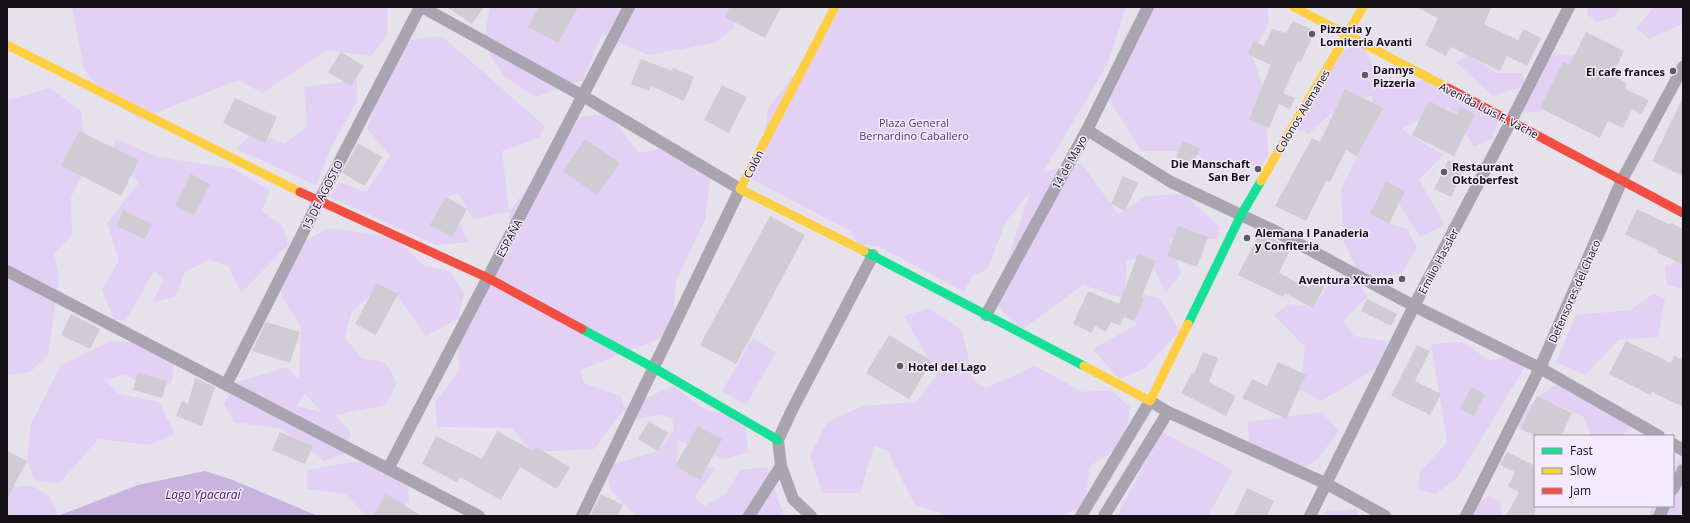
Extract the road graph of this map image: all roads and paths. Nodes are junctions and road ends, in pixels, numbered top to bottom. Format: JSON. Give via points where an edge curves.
{"nodes":[{"id":1,"x":421,"y":7,"type":"edge"},
{"id":2,"x":630,"y":7,"type":"edge"},
{"id":3,"x":835,"y":7,"type":"edge"},
{"id":4,"x":1148,"y":7,"type":"edge"},
{"id":5,"x":1294,"y":7,"type":"edge"},
{"id":6,"x":1363,"y":7,"type":"edge"},
{"id":7,"x":1569,"y":7,"type":"edge"},
{"id":8,"x":1347,"y":36,"type":"junction"},
{"id":9,"x":7,"y":44,"type":"edge"},
{"id":10,"x":1683,"y":67,"type":"edge"},
{"id":11,"x":583,"y":96,"type":"junction"},
{"id":12,"x":1511,"y":121,"type":"junction"},
{"id":13,"x":1087,"y":130,"type":"junction"},
{"id":14,"x":1622,"y":180,"type":"junction"},
{"id":15,"x":740,"y":189,"type":"junction"},
{"id":16,"x":319,"y":201,"type":"junction"},
{"id":17,"x":1683,"y":213,"type":"edge"},
{"id":18,"x":1241,"y":215,"type":"junction"},
{"id":19,"x":873,"y":255,"type":"junction"},
{"id":20,"x":7,"y":271,"type":"edge"},
{"id":21,"x":488,"y":278,"type":"junction"},
{"id":22,"x":1414,"y":306,"type":"junction"},
{"id":23,"x":986,"y":315,"type":"junction"},
{"id":24,"x":654,"y":368,"type":"junction"},
{"id":25,"x":1540,"y":368,"type":"junction"},
{"id":26,"x":226,"y":385,"type":"junction"},
{"id":27,"x":1150,"y":402,"type":"junction"},
{"id":28,"x":1168,"y":412,"type":"junction"},
{"id":29,"x":1657,"y":435,"type":"edge"},
{"id":30,"x":778,"y":440,"type":"junction"},
{"id":31,"x":1674,"y":445,"type":"edge"},
{"id":32,"x":1683,"y":450,"type":"edge"},
{"id":33,"x":781,"y":466,"type":"junction"},
{"id":34,"x":388,"y":469,"type":"junction"},
{"id":35,"x":1683,"y":470,"type":"edge"},
{"id":36,"x":1327,"y":484,"type":"junction"},
{"id":37,"x":1674,"y":487,"type":"edge"},
{"id":38,"x":1664,"y":507,"type":"edge"},
{"id":39,"x":479,"y":516,"type":"edge"},
{"id":40,"x":582,"y":516,"type":"edge"},
{"id":41,"x":748,"y":516,"type":"edge"},
{"id":42,"x":810,"y":516,"type":"edge"},
{"id":43,"x":1081,"y":516,"type":"edge"},
{"id":44,"x":1104,"y":516,"type":"edge"},
{"id":45,"x":1310,"y":516,"type":"edge"},
{"id":46,"x":1385,"y":516,"type":"edge"},
{"id":47,"x":1466,"y":516,"type":"edge"},
{"id":48,"x":1659,"y":516,"type":"edge"}],
"edges":[{"from":1,"to":11,"type":"street"},
{"from":1,"to":16,"type":"street","name":"15 DE AGOSTO"},
{"from":2,"to":11,"type":"street","name":"ESPAÑA"},
{"from":3,"to":15,"type":"street","name":"Colón"},
{"from":4,"to":13,"type":"street","name":"14 de Mayo"},
{"from":5,"to":8,"type":"street","name":"Avenida Luis F. Vache"},
{"from":6,"to":8,"type":"street","name":"Colonos Alemanes"},
{"from":7,"to":12,"type":"street","name":"Emilio Hassler"},
{"from":8,"to":12,"type":"street","name":"Avenida Luis F. Vache"},
{"from":8,"to":18,"type":"street","name":"Colonos Alemanes"},
{"from":9,"to":16,"type":"street"},
{"from":10,"to":14,"type":"street","name":"Defensores del Chaco"},
{"from":11,"to":15,"type":"street"},
{"from":11,"to":21,"type":"street","name":"ESPAÑA"},
{"from":12,"to":14,"type":"street","name":"Avenida Luis F. Vache"},
{"from":12,"to":22,"type":"street","name":"Emilio Hassler"},
{"from":13,"to":18,"type":"street","via":[[1171,182]]},
{"from":13,"to":23,"type":"street","name":"14 de Mayo"},
{"from":14,"to":17,"type":"street","name":"Avenida Luis F. Vache"},
{"from":14,"to":25,"type":"street","name":"Defensores del Chaco"},
{"from":15,"to":19,"type":"street","name":"Colón"},
{"from":15,"to":24,"type":"street"},
{"from":16,"to":21,"type":"street"},
{"from":16,"to":26,"type":"street","name":"15 DE AGOSTO"},
{"from":18,"to":22,"type":"street"},
{"from":18,"to":27,"type":"street","name":"Colonos Alemanes"},
{"from":19,"to":23,"type":"street","name":"Colón"},
{"from":19,"to":30,"type":"street"},
{"from":20,"to":26,"type":"street"},
{"from":21,"to":24,"type":"street"},
{"from":21,"to":34,"type":"street","name":"ESPAÑA"},
{"from":22,"to":25,"type":"street"},
{"from":22,"to":36,"type":"street","name":"Emilio Hassler"},
{"from":23,"to":27,"type":"street","name":"Colón"},
{"from":24,"to":30,"type":"street"},
{"from":24,"to":40,"type":"street"},
{"from":25,"to":29,"type":"street"},
{"from":25,"to":47,"type":"street","name":"Defensores del Chaco"},
{"from":26,"to":34,"type":"street"},
{"from":27,"to":28,"type":"street"},
{"from":27,"to":43,"type":"street"},
{"from":28,"to":36,"type":"street"},
{"from":28,"to":44,"type":"street"},
{"from":30,"to":33,"type":"street"},
{"from":31,"to":32,"type":"street"},
{"from":33,"to":41,"type":"street"},
{"from":33,"to":42,"type":"street","via":[[793,499]]},
{"from":34,"to":39,"type":"street"},
{"from":35,"to":37,"type":"street"},
{"from":36,"to":45,"type":"street","name":"Emilio Hassler"},
{"from":36,"to":46,"type":"street"},
{"from":38,"to":48,"type":"street"}]}
